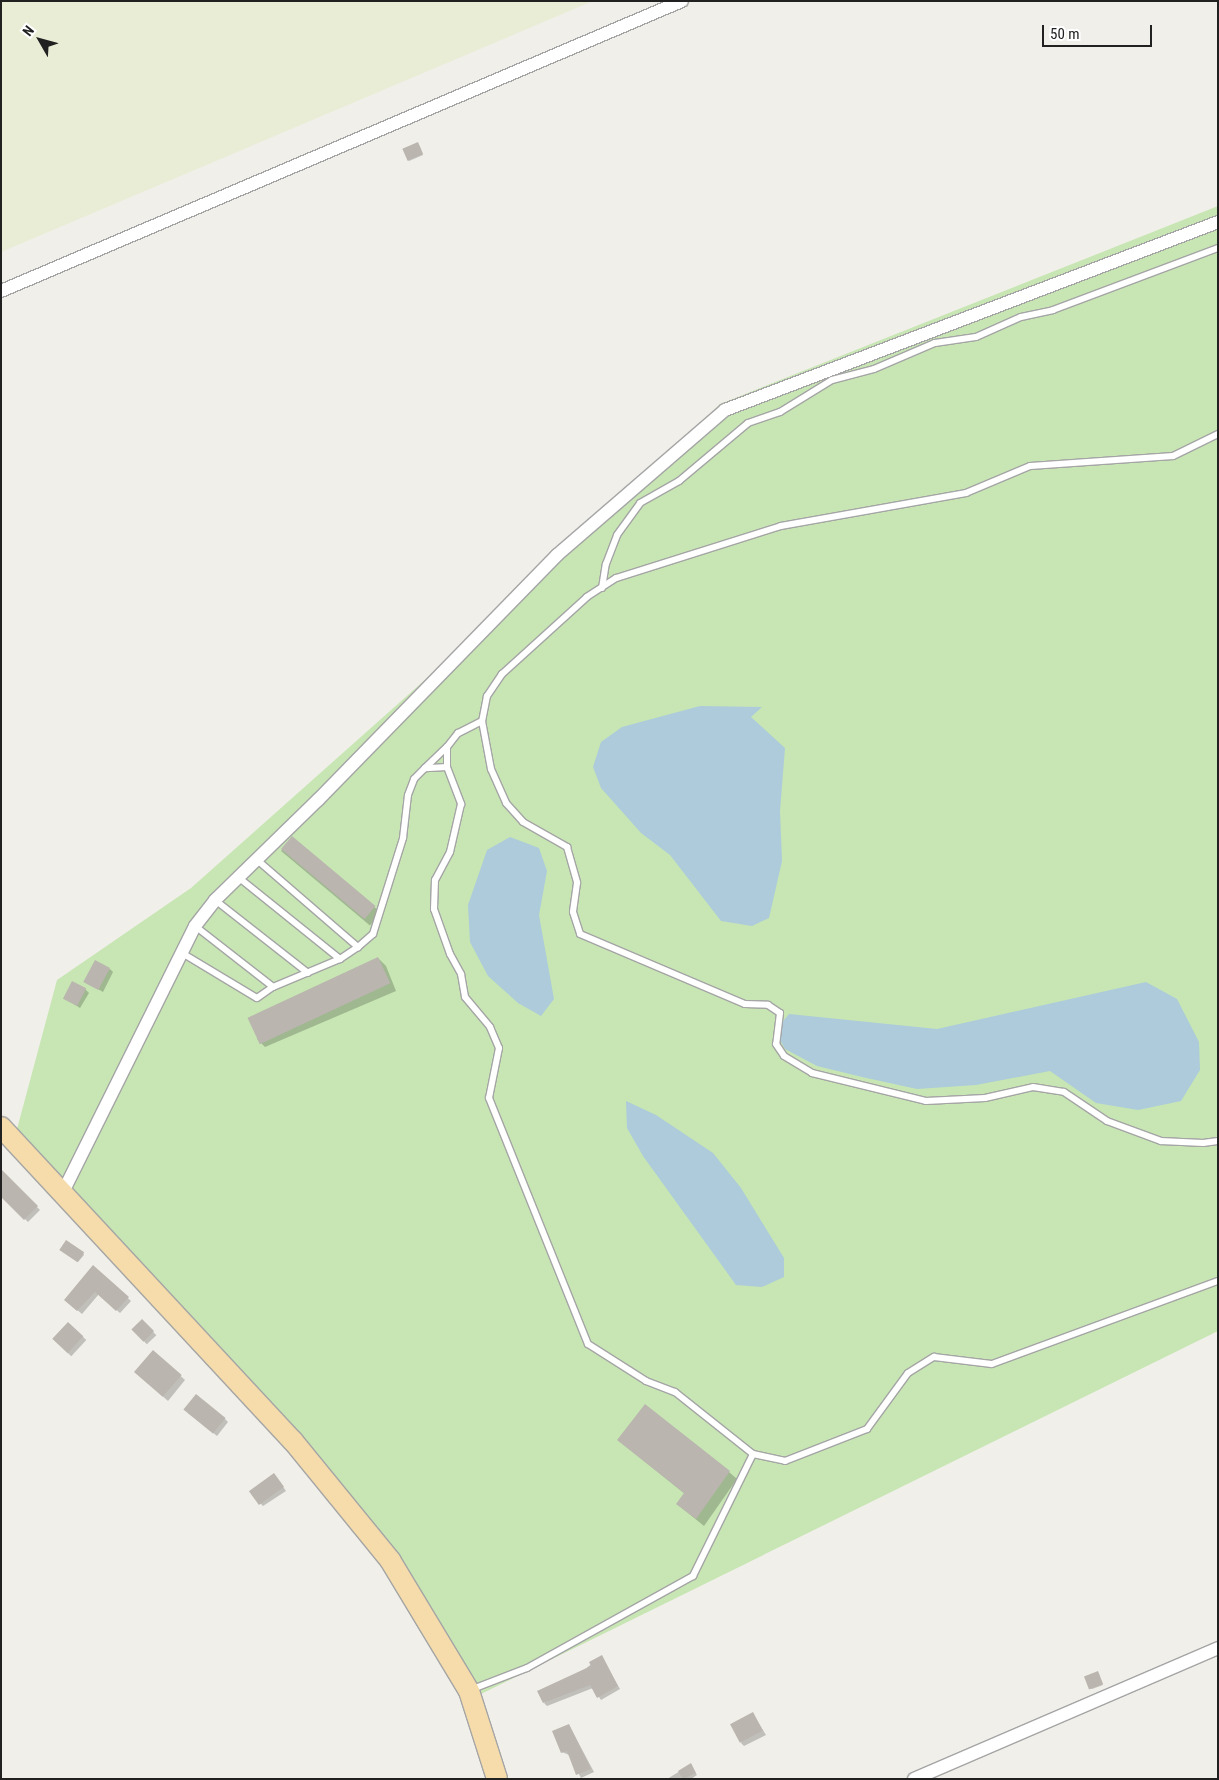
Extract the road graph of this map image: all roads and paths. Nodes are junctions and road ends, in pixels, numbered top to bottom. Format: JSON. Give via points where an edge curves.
{"nodes":[{"id":1,"x":682,"y":1,"type":"edge"},
{"id":2,"x":1218,"y":222,"type":"edge"},
{"id":3,"x":1218,"y":248,"type":"edge"},
{"id":4,"x":1,"y":291,"type":"edge"},
{"id":5,"x":1218,"y":434,"type":"edge"},
{"id":6,"x":602,"y":588,"type":"junction"},
{"id":7,"x":482,"y":721,"type":"junction"},
{"id":8,"x":447,"y":747,"type":"junction"},
{"id":9,"x":447,"y":767,"type":"junction"},
{"id":10,"x":425,"y":768,"type":"junction"},
{"id":11,"x":256,"y":859,"type":"junction"},
{"id":12,"x":237,"y":876,"type":"junction"},
{"id":13,"x":215,"y":900,"type":"junction"},
{"id":14,"x":195,"y":926,"type":"junction"},
{"id":15,"x":358,"y":947,"type":"junction"},
{"id":16,"x":182,"y":953,"type":"junction"},
{"id":17,"x":340,"y":958,"type":"junction"},
{"id":18,"x":308,"y":973,"type":"junction"},
{"id":19,"x":273,"y":987,"type":"junction"},
{"id":20,"x":1,"y":1127,"type":"edge"},
{"id":21,"x":1218,"y":1141,"type":"edge"},
{"id":22,"x":62,"y":1194,"type":"junction"},
{"id":23,"x":1218,"y":1281,"type":"edge"},
{"id":24,"x":753,"y":1454,"type":"junction"},
{"id":25,"x":1218,"y":1648,"type":"edge"},
{"id":26,"x":469,"y":1691,"type":"junction"},
{"id":27,"x":497,"y":1779,"type":"edge"},
{"id":28,"x":914,"y":1779,"type":"edge"}],
"edges":[{"from":1,"to":4,"type":"street"},
{"from":2,"to":11,"type":"street","via":[[725,410],[557,555],[318,800]]},
{"from":3,"to":6,"type":"lane","via":[[1053,310],[1021,317],[976,337],[935,343],[874,369],[832,380],[780,412],[748,423],[679,481],[640,503],[617,535],[606,564]]},
{"from":5,"to":6,"type":"lane","via":[[1173,456],[1030,466],[966,493],[781,526],[616,578]]},
{"from":6,"to":7,"type":"lane","via":[[587,597],[502,674],[487,696]]},
{"from":7,"to":8,"type":"lane","via":[[458,733]]},
{"from":7,"to":21,"type":"lane","via":[[491,769],[506,802],[522,822],[567,847],[577,883],[573,912],[580,934],[744,1004],[768,1005],[780,1013],[776,1044],[784,1056],[812,1073],[926,1102],[986,1098],[1033,1087],[1064,1092],[1107,1121],[1152,1139],[1203,1144]]},
{"from":8,"to":9,"type":"lane"},
{"from":8,"to":10,"type":"lane"},
{"from":9,"to":10,"type":"lane"},
{"from":9,"to":24,"type":"lane","via":[[461,804],[450,852],[435,880],[434,910],[461,974],[465,997],[490,1027],[499,1048],[489,1098],[535,1217],[549,1240],[575,1315],[588,1344],[646,1381],[675,1392]]},
{"from":10,"to":15,"type":"lane","via":[[414,779],[408,795],[403,838],[373,934]]},
{"from":11,"to":12,"type":"street"},
{"from":11,"to":15,"type":"lane"},
{"from":12,"to":13,"type":"street"},
{"from":12,"to":17,"type":"lane"},
{"from":13,"to":14,"type":"street"},
{"from":13,"to":18,"type":"lane"},
{"from":14,"to":16,"type":"street"},
{"from":14,"to":19,"type":"lane"},
{"from":15,"to":17,"type":"lane"},
{"from":16,"to":19,"type":"lane","via":[[257,998]]},
{"from":16,"to":22,"type":"street"},
{"from":17,"to":18,"type":"lane"},
{"from":18,"to":19,"type":"lane"},
{"from":20,"to":22,"type":"main road"},
{"from":22,"to":26,"type":"main road","via":[[293,1441],[348,1506],[416,1600]]},
{"from":23,"to":24,"type":"lane","via":[[992,1364],[934,1357],[908,1372],[867,1429],[784,1461]]},
{"from":24,"to":26,"type":"lane","via":[[693,1576],[527,1668]]},
{"from":25,"to":28,"type":"street"},
{"from":26,"to":27,"type":"main road"}]}
